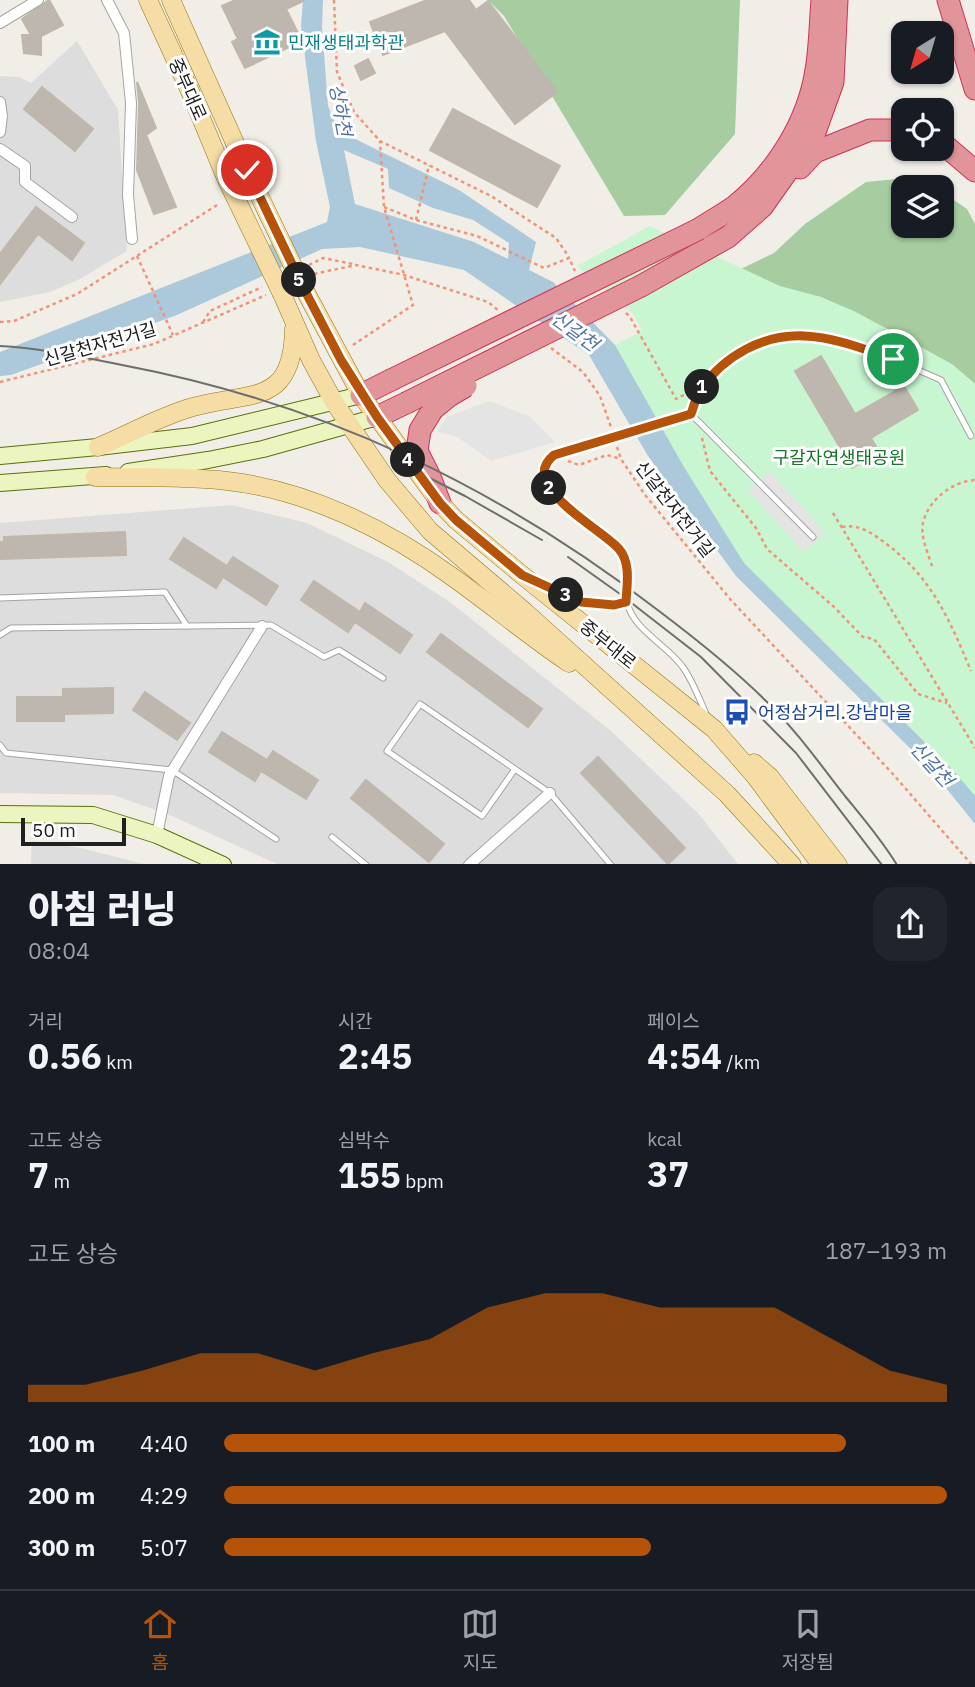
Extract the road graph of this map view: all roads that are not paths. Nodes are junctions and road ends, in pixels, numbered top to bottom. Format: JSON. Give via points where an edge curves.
{"nodes":[{"id":1,"x":37,"y":0,"type":"edge"},
{"id":2,"x":107,"y":0,"type":"edge"},
{"id":3,"x":148,"y":0,"type":"edge"},
{"id":4,"x":170,"y":0,"type":"edge"},
{"id":5,"x":822,"y":0,"type":"edge"},
{"id":6,"x":836,"y":0,"type":"edge"},
{"id":7,"x":948,"y":0,"type":"edge"},
{"id":8,"x":0,"y":23,"type":"edge"},
{"id":9,"x":975,"y":89,"type":"edge"},
{"id":10,"x":0,"y":102,"type":"edge"},
{"id":11,"x":891,"y":130,"type":"edge"},
{"id":12,"x":0,"y":132,"type":"edge"},
{"id":13,"x":0,"y":149,"type":"edge"},
{"id":14,"x":954,"y":153,"type":"edge"},
{"id":15,"x":975,"y":171,"type":"edge"},
{"id":16,"x":762,"y":207,"type":"junction"},
{"id":17,"x":72,"y":217,"type":"dead end"},
{"id":18,"x":132,"y":239,"type":"dead end"},
{"id":19,"x":641,"y":286,"type":"junction"},
{"id":20,"x":294,"y":318,"type":"junction"},
{"id":21,"x":361,"y":395,"type":"junction"},
{"id":22,"x":334,"y":402,"type":"junction"},
{"id":23,"x":691,"y":414,"type":"junction"},
{"id":24,"x":377,"y":417,"type":"junction"},
{"id":25,"x":348,"y":425,"type":"junction"},
{"id":26,"x":971,"y":436,"type":"dead end"},
{"id":27,"x":98,"y":447,"type":"junction"},
{"id":28,"x":0,"y":456,"type":"edge"},
{"id":29,"x":94,"y":477,"type":"junction"},
{"id":30,"x":0,"y":483,"type":"edge"},
{"id":31,"x":440,"y":503,"type":"junction"},
{"id":32,"x":814,"y":537,"type":"dead end"},
{"id":33,"x":522,"y":575,"type":"junction"},
{"id":34,"x":0,"y":598,"type":"edge"},
{"id":35,"x":626,"y":602,"type":"junction"},
{"id":36,"x":262,"y":625,"type":"junction"},
{"id":37,"x":187,"y":626,"type":"junction"},
{"id":38,"x":0,"y":635,"type":"edge"},
{"id":39,"x":383,"y":678,"type":"dead end"},
{"id":40,"x":624,"y":699,"type":"junction"},
{"id":41,"x":714,"y":729,"type":"junction"},
{"id":42,"x":0,"y":745,"type":"edge"},
{"id":43,"x":515,"y":769,"type":"junction"},
{"id":44,"x":172,"y":770,"type":"junction"},
{"id":45,"x":550,"y":793,"type":"junction"},
{"id":46,"x":727,"y":794,"type":"junction"},
{"id":47,"x":0,"y":814,"type":"edge"},
{"id":48,"x":157,"y":835,"type":"junction"},
{"id":49,"x":332,"y":837,"type":"dead end"},
{"id":50,"x":276,"y":839,"type":"dead end"},
{"id":51,"x":223,"y":864,"type":"edge"},
{"id":52,"x":366,"y":864,"type":"edge"},
{"id":53,"x":469,"y":864,"type":"edge"},
{"id":54,"x":611,"y":864,"type":"edge"},
{"id":55,"x":779,"y":864,"type":"edge"},
{"id":56,"x":792,"y":864,"type":"edge"},
{"id":57,"x":821,"y":864,"type":"edge"},
{"id":58,"x":838,"y":864,"type":"edge"}],
"edges":[{"from":1,"to":8,"type":"street"},
{"from":2,"to":18,"type":"street","via":[[124,33],[131,103],[128,195]]},
{"from":3,"to":20,"type":"main road","name":"중부대로","bridge":true},
{"from":4,"to":21,"type":"main road","name":"중부대로","bridge":true,"via":[[247,170],[308,281]]},
{"from":5,"to":21,"type":"highway","bridge":true,"via":[[816,70],[807,108],[768,175],[735,206],[699,229]]},
{"from":6,"to":16,"type":"highway","via":[[833,82],[815,132]]},
{"from":7,"to":9,"type":"highway"},
{"from":10,"to":12,"type":"street"},
{"from":11,"to":16,"type":"highway","via":[[870,130],[815,152]]},
{"from":13,"to":17,"type":"street","via":[[25,166],[25,182]]},
{"from":14,"to":15,"type":"highway"},
{"from":16,"to":19,"type":"highway","via":[[728,237]]},
{"from":19,"to":24,"type":"highway","bridge":true},
{"from":19,"to":31,"type":"highway","bridge":true,"via":[[433,409],[420,430],[417,451]]},
{"from":20,"to":22,"type":"main road","name":"중부대로"},
{"from":20,"to":27,"type":"main road","via":[[294,350],[286,374],[265,393],[192,407]]},
{"from":21,"to":22,"type":"main road"},
{"from":21,"to":24,"type":"main road","name":"중부대로"},
{"from":22,"to":25,"type":"main road","name":"중부대로"},
{"from":22,"to":27,"type":"main road","via":[[192,436]]},
{"from":23,"to":26,"type":"lane","via":[[700,390],[725,363],[749,347],[803,336],[849,344],[941,380]]},
{"from":23,"to":32,"type":"lane"},
{"from":23,"to":35,"type":"lane","bridge":true,"via":[[546,461],[542,474],[554,495],[619,549],[628,571]]},
{"from":24,"to":25,"type":"main road"},
{"from":24,"to":31,"type":"main road","name":"중부대로"},
{"from":25,"to":29,"type":"main road","via":[[252,452]]},
{"from":25,"to":40,"type":"main road","name":"중부대로","via":[[430,531]]},
{"from":27,"to":28,"type":"main road"},
{"from":29,"to":30,"type":"main road"},
{"from":29,"to":40,"type":"main road","via":[[228,481],[299,496],[376,529],[453,577],[525,633]]},
{"from":31,"to":33,"type":"main road","name":"중부대로"},
{"from":33,"to":35,"type":"lane","via":[[581,602]]},
{"from":33,"to":41,"type":"main road","name":"중부대로"},
{"from":34,"to":37,"type":"lane","via":[[164,592]]},
{"from":35,"to":41,"type":"lane","via":[[635,620],[684,667]]},
{"from":36,"to":37,"type":"lane"},
{"from":36,"to":39,"type":"lane","via":[[271,625],[324,657],[340,650]]},
{"from":36,"to":44,"type":"street"},
{"from":37,"to":38,"type":"lane","via":[[11,628]]},
{"from":40,"to":46,"type":"main road","name":"중부대로"},
{"from":41,"to":57,"type":"main road","name":"중부대로"},
{"from":41,"to":58,"type":"main road","via":[[770,777]]},
{"from":42,"to":44,"type":"lane","via":[[6,753]]},
{"from":43,"to":43,"type":"lane","via":[[419,704],[387,751],[482,816]]},
{"from":43,"to":45,"type":"lane"},
{"from":44,"to":48,"type":"street"},
{"from":44,"to":50,"type":"lane"},
{"from":45,"to":53,"type":"street"},
{"from":45,"to":54,"type":"lane"},
{"from":46,"to":55,"type":"main road"},
{"from":46,"to":56,"type":"main road","name":"중부대로"},
{"from":47,"to":48,"type":"main road","via":[[93,815]]},
{"from":48,"to":51,"type":"main road"},
{"from":49,"to":52,"type":"lane"}]}
